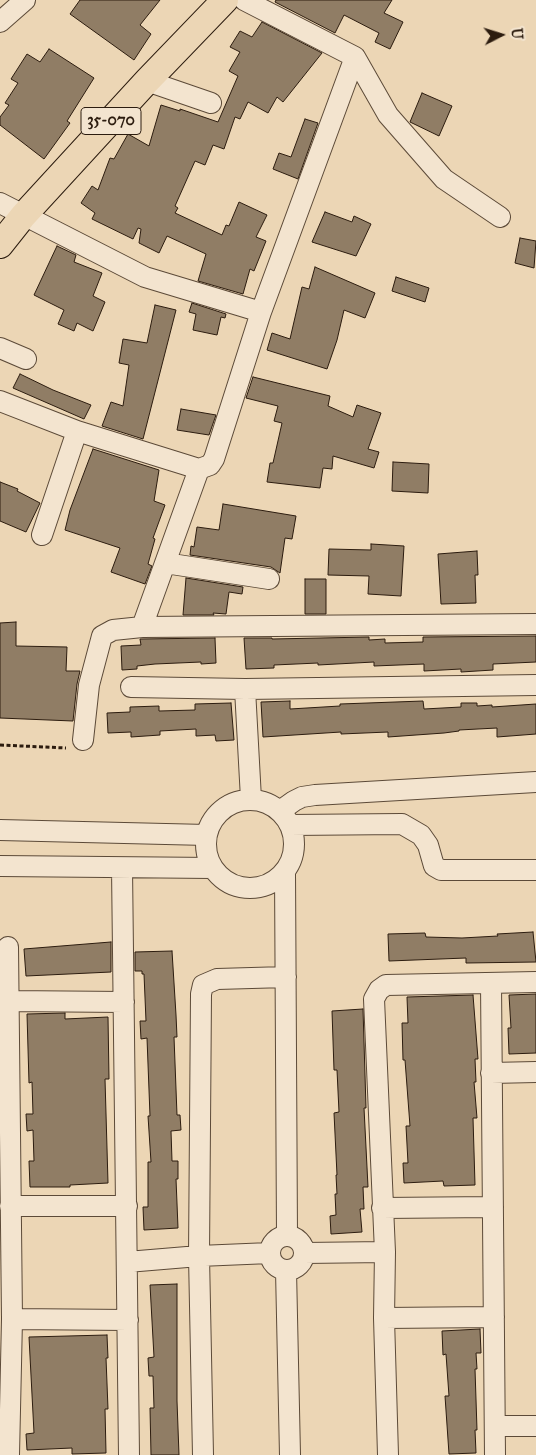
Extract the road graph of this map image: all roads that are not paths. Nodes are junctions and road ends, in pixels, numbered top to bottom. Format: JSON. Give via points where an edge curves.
{"nodes":[{"id":1,"x":25,"y":0,"type":"edge"},
{"id":2,"x":225,"y":0,"type":"edge"},
{"id":3,"x":244,"y":0,"type":"edge"},
{"id":4,"x":0,"y":22,"type":"edge"},
{"id":5,"x":355,"y":57,"type":"junction"},
{"id":6,"x":148,"y":81,"type":"junction"},
{"id":7,"x":211,"y":103,"type":"dead end"},
{"id":8,"x":0,"y":203,"type":"edge"},
{"id":9,"x":23,"y":216,"type":"junction"},
{"id":10,"x":500,"y":217,"type":"dead end"},
{"id":11,"x":0,"y":245,"type":"edge"},
{"id":12,"x":261,"y":312,"type":"junction"},
{"id":13,"x":0,"y":348,"type":"edge"},
{"id":14,"x":26,"y":359,"type":"dead end"},
{"id":15,"x":0,"y":401,"type":"edge"},
{"id":16,"x":77,"y":431,"type":"junction"},
{"id":17,"x":199,"y":469,"type":"junction"},
{"id":18,"x":42,"y":535,"type":"dead end"},
{"id":19,"x":165,"y":563,"type":"junction"},
{"id":20,"x":268,"y":579,"type":"dead end"},
{"id":21,"x":536,"y":624,"type":"edge"},
{"id":22,"x":142,"y":627,"type":"junction"},
{"id":23,"x":536,"y":685,"type":"edge"},
{"id":24,"x":131,"y":687,"type":"dead end"},
{"id":25,"x":245,"y":689,"type":"junction"},
{"id":26,"x":82,"y":740,"type":"road end"},
{"id":27,"x":536,"y":782,"type":"edge"},
{"id":28,"x":251,"y":799,"type":"junction"},
{"id":29,"x":285,"y":818,"type":"junction"},
{"id":30,"x":0,"y":830,"type":"edge"},
{"id":31,"x":207,"y":835,"type":"junction"},
{"id":32,"x":0,"y":866,"type":"edge"},
{"id":33,"x":122,"y":868,"type":"junction"},
{"id":34,"x":213,"y":868,"type":"junction"},
{"id":35,"x":536,"y":870,"type":"edge"},
{"id":36,"x":285,"y":871,"type":"junction"},
{"id":37,"x":8,"y":947,"type":"dead end"},
{"id":38,"x":286,"y":977,"type":"junction"},
{"id":39,"x":536,"y":982,"type":"edge"},
{"id":40,"x":491,"y":983,"type":"junction"},
{"id":41,"x":8,"y":1001,"type":"junction"},
{"id":42,"x":124,"y":1002,"type":"junction"},
{"id":43,"x":536,"y":1072,"type":"edge"},
{"id":44,"x":492,"y":1073,"type":"junction"},
{"id":45,"x":10,"y":1206,"type":"junction"},
{"id":46,"x":126,"y":1206,"type":"junction"},
{"id":47,"x":493,"y":1207,"type":"junction"},
{"id":48,"x":382,"y":1208,"type":"junction"},
{"id":49,"x":287,"y":1236,"type":"junction"},
{"id":50,"x":385,"y":1252,"type":"junction"},
{"id":51,"x":270,"y":1253,"type":"junction"},
{"id":52,"x":304,"y":1254,"type":"junction"},
{"id":53,"x":199,"y":1256,"type":"junction"},
{"id":54,"x":127,"y":1262,"type":"junction"},
{"id":55,"x":286,"y":1270,"type":"junction"},
{"id":56,"x":494,"y":1317,"type":"junction"},
{"id":57,"x":12,"y":1318,"type":"junction"},
{"id":58,"x":384,"y":1318,"type":"junction"},
{"id":59,"x":128,"y":1320,"type":"junction"},
{"id":60,"x":495,"y":1426,"type":"junction"},
{"id":61,"x":536,"y":1426,"type":"edge"},
{"id":62,"x":9,"y":1455,"type":"edge"},
{"id":63,"x":129,"y":1455,"type":"edge"},
{"id":64,"x":203,"y":1455,"type":"edge"},
{"id":65,"x":290,"y":1455,"type":"edge"},
{"id":66,"x":388,"y":1455,"type":"edge"},
{"id":67,"x":495,"y":1455,"type":"edge"}],
"edges":[{"from":1,"to":4,"type":"street"},
{"from":2,"to":6,"type":"main road","number":"35-070"},
{"from":3,"to":5,"type":"street"},
{"from":5,"to":10,"type":"street","via":[[388,115],[444,179]]},
{"from":5,"to":12,"type":"street"},
{"from":6,"to":7,"type":"street"},
{"from":6,"to":9,"type":"main road","number":"35-070"},
{"from":8,"to":9,"type":"street"},
{"from":9,"to":11,"type":"main road","number":"35-070"},
{"from":9,"to":12,"type":"street","via":[[145,277]]},
{"from":12,"to":17,"type":"street","via":[[214,459],[210,465]]},
{"from":13,"to":14,"type":"street"},
{"from":15,"to":16,"type":"street"},
{"from":16,"to":17,"type":"street"},
{"from":16,"to":18,"type":"street"},
{"from":17,"to":19,"type":"street"},
{"from":19,"to":20,"type":"street"},
{"from":19,"to":22,"type":"street"},
{"from":21,"to":22,"type":"street"},
{"from":22,"to":26,"type":"street","via":[[113,630],[102,636],[89,685]]},
{"from":23,"to":25,"type":"street"},
{"from":24,"to":25,"type":"street"},
{"from":25,"to":28,"type":"street"},
{"from":27,"to":29,"type":"street","via":[[315,795],[294,801]]},
{"from":28,"to":29,"type":"street","via":[[267,802]]},
{"from":28,"to":31,"type":"street","via":[[222,809]]},
{"from":29,"to":35,"type":"street","via":[[402,824],[421,835],[428,845],[434,866],[441,870]]},
{"from":29,"to":36,"type":"street","via":[[294,840],[292,857]]},
{"from":30,"to":31,"type":"street"},
{"from":31,"to":34,"type":"street","via":[[207,852]]},
{"from":32,"to":33,"type":"street"},
{"from":33,"to":34,"type":"street"},
{"from":33,"to":42,"type":"street"},
{"from":34,"to":36,"type":"street","via":[[225,880],[249,888],[273,882]]},
{"from":36,"to":38,"type":"street"},
{"from":37,"to":41,"type":"street"},
{"from":38,"to":49,"type":"street"},
{"from":38,"to":53,"type":"street","via":[[217,979],[203,985]]},
{"from":39,"to":40,"type":"street"},
{"from":40,"to":44,"type":"street"},
{"from":40,"to":48,"type":"street","via":[[386,985],[374,999]]},
{"from":41,"to":42,"type":"street"},
{"from":41,"to":45,"type":"street"},
{"from":42,"to":46,"type":"street"},
{"from":43,"to":44,"type":"street"},
{"from":44,"to":47,"type":"street"},
{"from":45,"to":46,"type":"street"},
{"from":45,"to":57,"type":"street"},
{"from":46,"to":54,"type":"street"},
{"from":47,"to":48,"type":"street"},
{"from":47,"to":56,"type":"street"},
{"from":48,"to":50,"type":"street"},
{"from":49,"to":51,"type":"street","via":[[275,1241]]},
{"from":49,"to":52,"type":"street","via":[[299,1241]]},
{"from":50,"to":52,"type":"street"},
{"from":50,"to":58,"type":"street"},
{"from":51,"to":53,"type":"street"},
{"from":51,"to":55,"type":"street","via":[[275,1265]]},
{"from":52,"to":55,"type":"street","via":[[298,1266]]},
{"from":53,"to":54,"type":"street"},
{"from":53,"to":64,"type":"street"},
{"from":54,"to":59,"type":"street"},
{"from":55,"to":65,"type":"street"},
{"from":56,"to":58,"type":"street"},
{"from":56,"to":60,"type":"street"},
{"from":57,"to":59,"type":"street"},
{"from":57,"to":62,"type":"street"},
{"from":58,"to":66,"type":"street"},
{"from":59,"to":63,"type":"street"},
{"from":60,"to":61,"type":"street"},
{"from":60,"to":67,"type":"street"}]}
